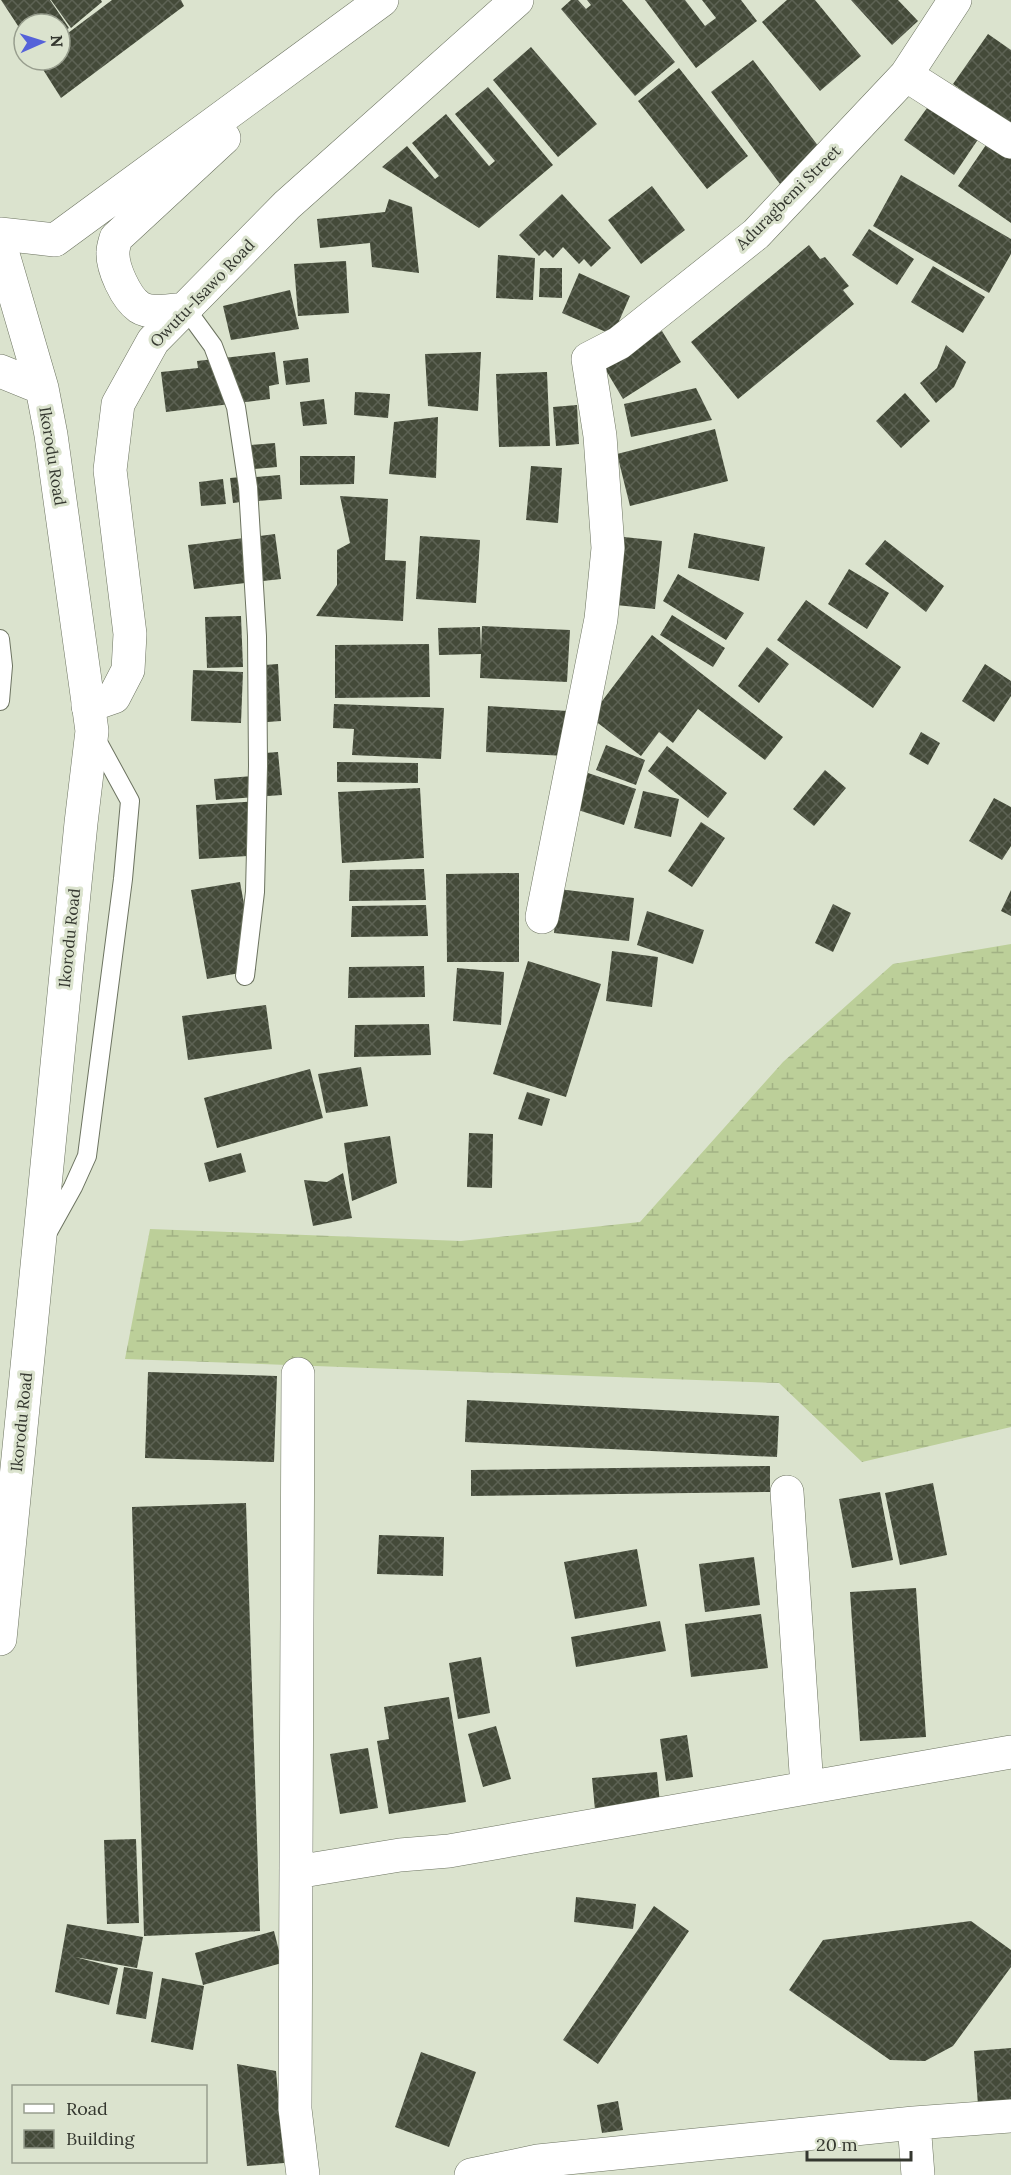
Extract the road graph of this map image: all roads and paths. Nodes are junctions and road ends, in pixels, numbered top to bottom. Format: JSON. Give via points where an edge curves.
{"nodes":[{"id":1,"x":382,"y":0,"type":"edge"},
{"id":2,"x":517,"y":0,"type":"edge"},
{"id":3,"x":955,"y":0,"type":"edge"},
{"id":4,"x":340,"y":31,"type":"junction"},
{"id":5,"x":906,"y":75,"type":"junction"},
{"id":6,"x":1011,"y":142,"type":"edge"},
{"id":7,"x":0,"y":234,"type":"edge"},
{"id":8,"x":0,"y":244,"type":"edge"},
{"id":9,"x":186,"y":309,"type":"junction"},
{"id":10,"x":0,"y":370,"type":"edge"},
{"id":11,"x":42,"y":388,"type":"junction"},
{"id":12,"x":0,"y":639,"type":"edge"},
{"id":13,"x":0,"y":701,"type":"edge"},
{"id":14,"x":90,"y":718,"type":"junction"},
{"id":15,"x":542,"y":916,"type":"dead end"},
{"id":16,"x":245,"y":976,"type":"dead end"},
{"id":17,"x":38,"y":1250,"type":"junction"},
{"id":18,"x":298,"y":1374,"type":"dead end"},
{"id":19,"x":788,"y":1492,"type":"dead end"},
{"id":20,"x":0,"y":1639,"type":"edge"},
{"id":21,"x":1011,"y":1752,"type":"edge"},
{"id":22,"x":807,"y":1787,"type":"junction"},
{"id":23,"x":296,"y":1872,"type":"junction"},
{"id":24,"x":1011,"y":2116,"type":"edge"},
{"id":25,"x":914,"y":2123,"type":"junction"},
{"id":26,"x":540,"y":2168,"type":"edge"},
{"id":27,"x":303,"y":2175,"type":"edge"},
{"id":28,"x":471,"y":2175,"type":"edge"},
{"id":29,"x":918,"y":2175,"type":"edge"}],
"edges":[{"from":1,"to":4,"type":"main road"},
{"from":2,"to":9,"type":"main road","name":"Owutu-Isawo Road","via":[[287,205]]},
{"from":3,"to":5,"type":"main road","name":"Aduragbemi Street"},
{"from":4,"to":7,"type":"main road","via":[[55,240]]},
{"from":4,"to":9,"type":"main road","via":[[116,238],[116,269],[123,288],[140,307],[156,312]]},
{"from":5,"to":6,"type":"main road"},
{"from":5,"to":15,"type":"main road","name":"Aduragbemi Street","via":[[756,234],[619,343],[588,359],[600,436],[608,548],[601,620]]},
{"from":8,"to":11,"type":"main road","name":"Ikorodu Road"},
{"from":9,"to":14,"type":"main road","name":"Owutu-Isawo Road","via":[[153,341],[118,404],[110,470],[130,634],[128,670],[114,698]]},
{"from":9,"to":16,"type":"lane","via":[[213,346],[236,407],[248,487],[257,636],[258,766],[255,892]]},
{"from":10,"to":11,"type":"main road"},
{"from":11,"to":14,"type":"main road","name":"Ikorodu Road"},
{"from":12,"to":13,"type":"lane"},
{"from":14,"to":17,"type":"main road","name":"Ikorodu Road"},
{"from":14,"to":17,"type":"lane","via":[[130,801],[123,879],[87,1156]]},
{"from":17,"to":20,"type":"main road","name":"Ikorodu Road"},
{"from":18,"to":23,"type":"main road"},
{"from":19,"to":22,"type":"main road"},
{"from":21,"to":22,"type":"main road"},
{"from":22,"to":23,"type":"main road","via":[[449,1851]]},
{"from":23,"to":27,"type":"main road","via":[[295,2109]]},
{"from":24,"to":25,"type":"main road"},
{"from":25,"to":26,"type":"main road"},
{"from":25,"to":29,"type":"main road"},
{"from":26,"to":28,"type":"main road"}]}
